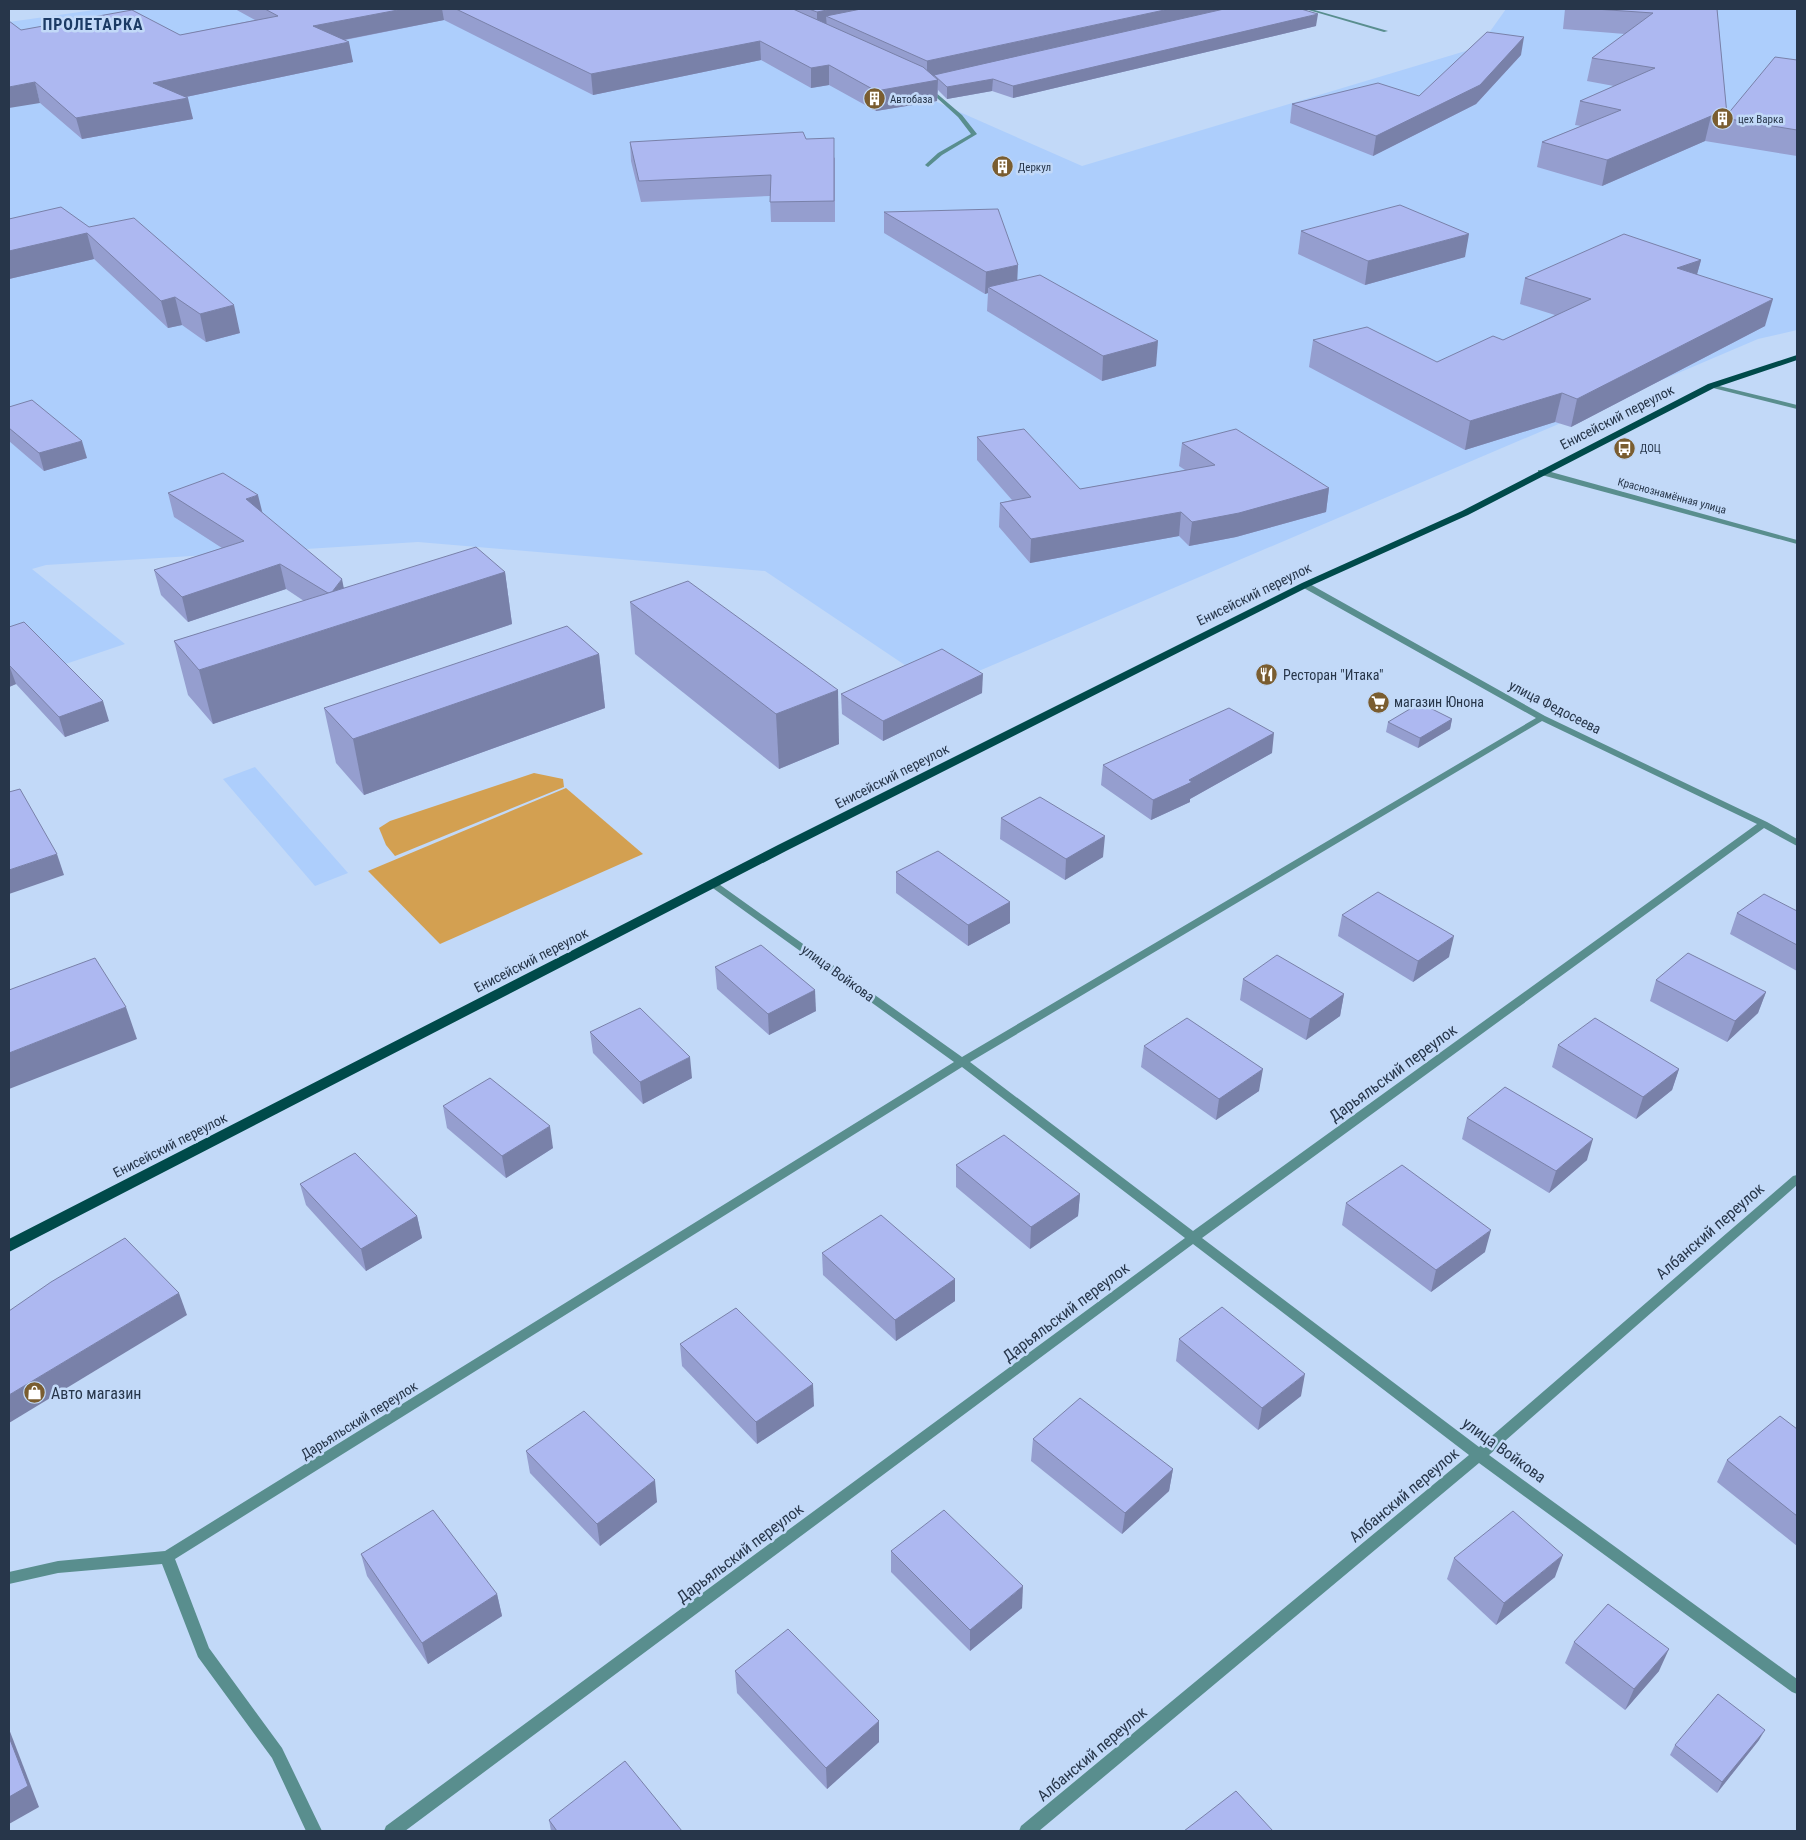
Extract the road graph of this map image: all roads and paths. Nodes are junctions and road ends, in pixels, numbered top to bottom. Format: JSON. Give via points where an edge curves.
{"nodes":[{"id":1,"x":1307,"y":9,"type":"edge"},
{"id":2,"x":1386,"y":31,"type":"dead end"},
{"id":3,"x":936,"y":82,"type":"edge"},
{"id":4,"x":928,"y":165,"type":"dead end"},
{"id":5,"x":1797,"y":356,"type":"edge"},
{"id":6,"x":1711,"y":386,"type":"junction"},
{"id":7,"x":1797,"y":407,"type":"edge"},
{"id":8,"x":1541,"y":472,"type":"junction"},
{"id":9,"x":1797,"y":542,"type":"edge"},
{"id":10,"x":1305,"y":585,"type":"junction"},
{"id":11,"x":1542,"y":718,"type":"junction"},
{"id":12,"x":1764,"y":824,"type":"junction"},
{"id":13,"x":1797,"y":843,"type":"edge"},
{"id":14,"x":713,"y":884,"type":"junction"},
{"id":15,"x":962,"y":1062,"type":"junction"},
{"id":16,"x":1797,"y":1179,"type":"edge"},
{"id":17,"x":1193,"y":1238,"type":"junction"},
{"id":18,"x":9,"y":1245,"type":"edge"},
{"id":19,"x":1479,"y":1455,"type":"junction"},
{"id":20,"x":167,"y":1557,"type":"junction"},
{"id":21,"x":9,"y":1578,"type":"edge"},
{"id":22,"x":1797,"y":1686,"type":"edge"},
{"id":23,"x":314,"y":1831,"type":"edge"},
{"id":24,"x":392,"y":1831,"type":"edge"},
{"id":25,"x":1027,"y":1831,"type":"edge"}],
"edges":[{"from":1,"to":2,"type":"street"},
{"from":3,"to":4,"type":"street","via":[[926,84],[974,134]]},
{"from":5,"to":6,"type":"main road","name":"Енисейский переулок"},
{"from":6,"to":7,"type":"street"},
{"from":6,"to":8,"type":"main road","name":"Енисейский переулок"},
{"from":8,"to":9,"type":"street","name":"Краснознамённая улица"},
{"from":8,"to":10,"type":"main road","name":"Енисейский переулок","via":[[1465,513]]},
{"from":10,"to":11,"type":"street","name":"улица Федосеева"},
{"from":10,"to":14,"type":"main road","name":"Енисейский переулок"},
{"from":11,"to":12,"type":"street","name":"улица Федосеева"},
{"from":11,"to":15,"type":"street","name":"Дарьяльский переулок"},
{"from":12,"to":13,"type":"street","name":"улица Федосеева"},
{"from":12,"to":17,"type":"street","name":"Дарьяльский переулок"},
{"from":14,"to":15,"type":"street","name":"улица Войкова"},
{"from":14,"to":18,"type":"main road","name":"Енисейский переулок"},
{"from":15,"to":17,"type":"street","name":"улица Войкова"},
{"from":15,"to":20,"type":"street","name":"Дарьяльский переулок"},
{"from":16,"to":19,"type":"street","name":"Албанский переулок"},
{"from":17,"to":19,"type":"street","name":"улица Войкова"},
{"from":17,"to":24,"type":"street","name":"Дарьяльский переулок"},
{"from":19,"to":22,"type":"street","name":"улица Войкова"},
{"from":19,"to":25,"type":"street","name":"Албанский переулок"},
{"from":20,"to":21,"type":"street","via":[[58,1567]]},
{"from":20,"to":23,"type":"street","via":[[203,1652],[277,1753]]}]}
